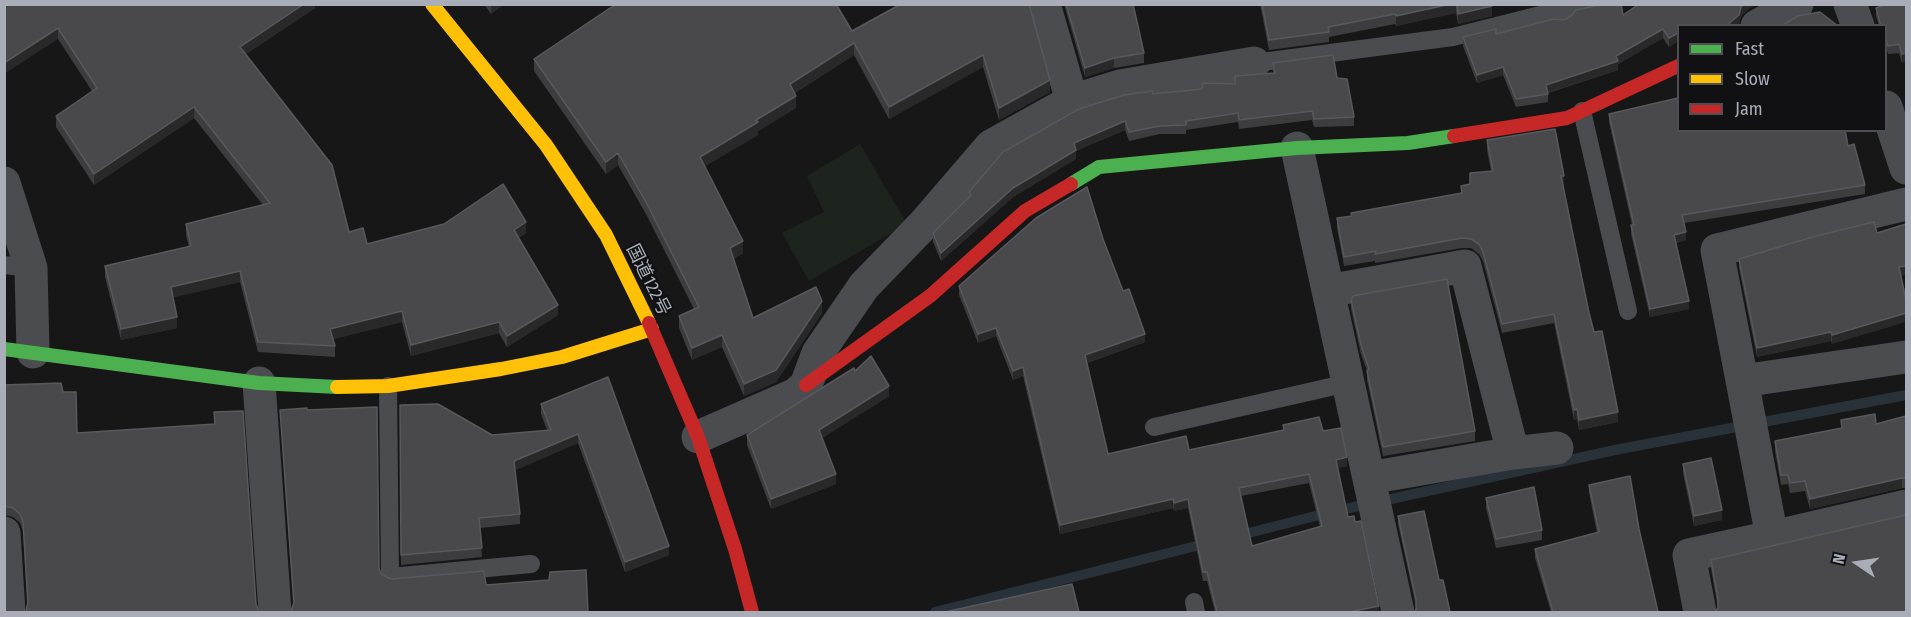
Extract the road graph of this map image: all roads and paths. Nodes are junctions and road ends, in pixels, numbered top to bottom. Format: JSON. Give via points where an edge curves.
{"nodes":[{"id":1,"x":432,"y":4,"type":"edge"},
{"id":2,"x":1044,"y":4,"type":"edge"},
{"id":3,"x":1592,"y":4,"type":"edge"},
{"id":4,"x":1797,"y":4,"type":"edge"},
{"id":5,"x":1850,"y":4,"type":"edge"},
{"id":6,"x":1559,"y":7,"type":"edge"},
{"id":7,"x":1761,"y":24,"type":"edge"},
{"id":8,"x":1857,"y":24,"type":"edge"},
{"id":9,"x":1254,"y":63,"type":"joint"},
{"id":10,"x":1677,"y":66,"type":"edge"},
{"id":11,"x":1072,"y":101,"type":"junction"},
{"id":12,"x":1887,"y":110,"type":"edge"},
{"id":13,"x":1582,"y":111,"type":"junction"},
{"id":14,"x":1297,"y":148,"type":"junction"},
{"id":15,"x":1906,"y":168,"type":"edge"},
{"id":16,"x":4,"y":183,"type":"edge"},
{"id":17,"x":1906,"y":204,"type":"edge"},
{"id":18,"x":18,"y":266,"type":"edge"},
{"id":19,"x":1328,"y":291,"type":"junction"},
{"id":20,"x":1628,"y":311,"type":"dead end"},
{"id":21,"x":652,"y":329,"type":"junction"},
{"id":22,"x":19,"y":350,"type":"edge"},
{"id":23,"x":1906,"y":357,"type":"edge"},
{"id":24,"x":259,"y":383,"type":"junction"},
{"id":25,"x":1348,"y":383,"type":"junction"},
{"id":26,"x":806,"y":385,"type":"junction"},
{"id":27,"x":388,"y":386,"type":"junction"},
{"id":28,"x":1747,"y":410,"type":"junction"},
{"id":29,"x":1154,"y":427,"type":"dead end"},
{"id":30,"x":698,"y":437,"type":"junction"},
{"id":31,"x":1557,"y":448,"type":"dead end"},
{"id":32,"x":1513,"y":453,"type":"junction"},
{"id":33,"x":1372,"y":492,"type":"junction"},
{"id":34,"x":1906,"y":506,"type":"edge"},
{"id":35,"x":4,"y":533,"type":"edge"},
{"id":36,"x":1772,"y":537,"type":"junction"},
{"id":37,"x":531,"y":564,"type":"dead end"},
{"id":38,"x":9,"y":612,"type":"edge"},
{"id":39,"x":275,"y":612,"type":"edge"},
{"id":40,"x":752,"y":612,"type":"edge"},
{"id":41,"x":1398,"y":612,"type":"edge"},
{"id":42,"x":1700,"y":612,"type":"edge"}],
"edges":[{"from":1,"to":21,"type":"main road","name":"国道122号","via":[[546,145],[606,235]]},
{"from":2,"to":11,"type":"street"},
{"from":3,"to":6,"type":"lane"},
{"from":4,"to":7,"type":"street"},
{"from":5,"to":8,"type":"street"},
{"from":6,"to":9,"type":"lane","via":[[1453,37]]},
{"from":9,"to":11,"type":"street","via":[[1120,86]]},
{"from":10,"to":13,"type":"main road"},
{"from":11,"to":26,"type":"street","via":[[991,146],[864,286],[818,353]]},
{"from":12,"to":15,"type":"street"},
{"from":13,"to":14,"type":"main road","via":[[1567,118],[1408,142]]},
{"from":13,"to":20,"type":"lane"},
{"from":14,"to":19,"type":"street"},
{"from":14,"to":26,"type":"main road","via":[[1099,167],[1025,211],[930,296]]},
{"from":16,"to":18,"type":"street"},
{"from":17,"to":28,"type":"street","via":[[1717,250]]},
{"from":18,"to":22,"type":"street"},
{"from":19,"to":25,"type":"street"},
{"from":19,"to":32,"type":"street","via":[[1465,266]]},
{"from":21,"to":27,"type":"main road","via":[[562,357]]},
{"from":21,"to":30,"type":"main road","name":"国道122号"},
{"from":22,"to":24,"type":"main road"},
{"from":23,"to":28,"type":"street"},
{"from":24,"to":27,"type":"main road"},
{"from":24,"to":39,"type":"street"},
{"from":25,"to":29,"type":"lane"},
{"from":25,"to":33,"type":"street"},
{"from":26,"to":30,"type":"street","via":[[796,394]]},
{"from":27,"to":37,"type":"lane","via":[[390,577]]},
{"from":28,"to":36,"type":"street"},
{"from":30,"to":40,"type":"main road","name":"国道122号"},
{"from":31,"to":32,"type":"street"},
{"from":32,"to":33,"type":"street"},
{"from":33,"to":41,"type":"street"},
{"from":34,"to":36,"type":"street"},
{"from":35,"to":38,"type":"street"},
{"from":36,"to":42,"type":"street","via":[[1689,555]]}]}
